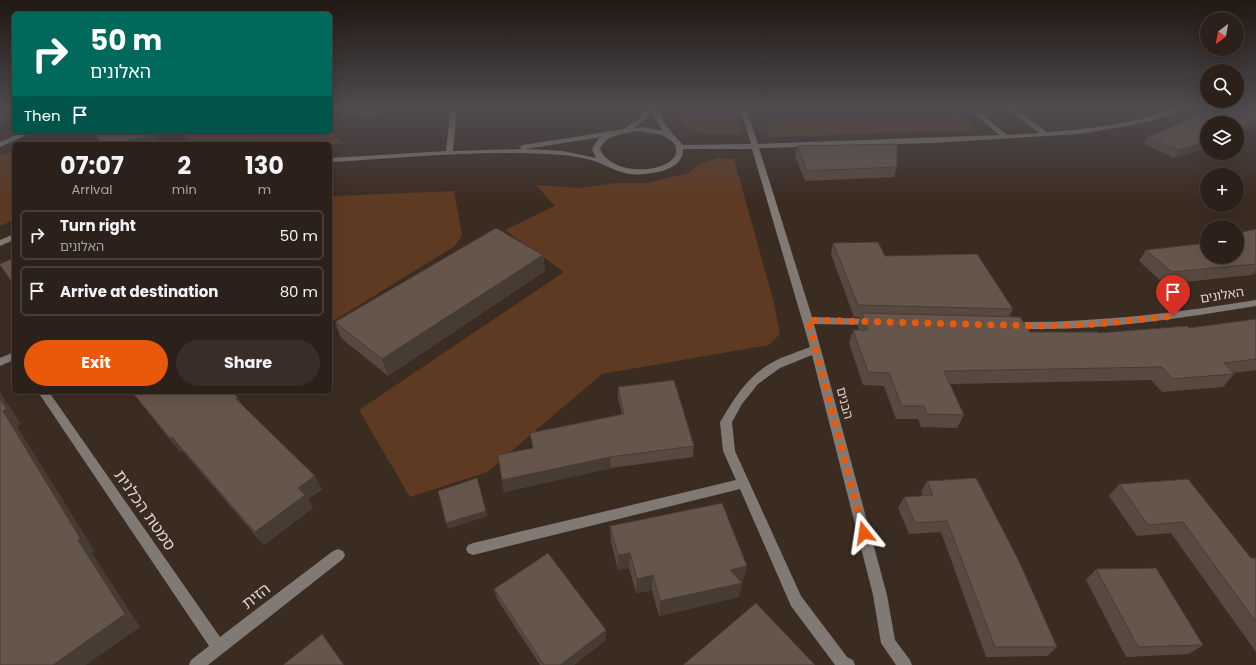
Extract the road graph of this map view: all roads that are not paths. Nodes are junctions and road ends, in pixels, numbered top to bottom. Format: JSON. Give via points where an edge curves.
{"nodes":[{"id":1,"x":12,"y":139,"type":"edge"},
{"id":2,"x":451,"y":139,"type":"edge"},
{"id":3,"x":577,"y":139,"type":"edge"},
{"id":4,"x":603,"y":139,"type":"edge"},
{"id":5,"x":673,"y":139,"type":"edge"},
{"id":6,"x":753,"y":139,"type":"edge"},
{"id":7,"x":965,"y":139,"type":"edge"},
{"id":8,"x":0,"y":144,"type":"edge"},
{"id":9,"x":680,"y":147,"type":"junction"},
{"id":10,"x":756,"y":147,"type":"junction"},
{"id":11,"x":495,"y":151,"type":"junction"},
{"id":12,"x":449,"y":153,"type":"junction"},
{"id":13,"x":332,"y":160,"type":"edge"},
{"id":14,"x":602,"y":162,"type":"junction"},
{"id":15,"x":12,"y":238,"type":"edge"},
{"id":16,"x":0,"y":242,"type":"edge"},
{"id":17,"x":1256,"y":302,"type":"edge"},
{"id":18,"x":808,"y":320,"type":"junction"},
{"id":19,"x":878,"y":322,"type":"edge"},
{"id":20,"x":1002,"y":325,"type":"edge"},
{"id":21,"x":816,"y":349,"type":"junction"},
{"id":22,"x":12,"y":357,"type":"edge"},
{"id":23,"x":0,"y":362,"type":"edge"},
{"id":24,"x":44,"y":394,"type":"edge"},
{"id":25,"x":743,"y":482,"type":"junction"},
{"id":26,"x":472,"y":549,"type":"dead end"},
{"id":27,"x":338,"y":555,"type":"dead end"},
{"id":28,"x":219,"y":648,"type":"junction"},
{"id":29,"x":196,"y":665,"type":"edge"},
{"id":30,"x":848,"y":665,"type":"edge"},
{"id":31,"x":906,"y":665,"type":"edge"}],
"edges":[{"from":1,"to":8,"type":"street"},
{"from":2,"to":12,"type":"street"},
{"from":3,"to":11,"type":"street"},
{"from":4,"to":14,"type":"street","via":[[597,145],[596,152]]},
{"from":5,"to":9,"type":"street"},
{"from":6,"to":10,"type":"street","name":"הבנים"},
{"from":7,"to":10,"type":"street"},
{"from":9,"to":10,"type":"street"},
{"from":9,"to":14,"type":"street","via":[[676,161],[657,170],[629,172]]},
{"from":10,"to":18,"type":"street","name":"הבנים"},
{"from":11,"to":12,"type":"street"},
{"from":11,"to":14,"type":"street","via":[[557,153]]},
{"from":12,"to":13,"type":"street"},
{"from":15,"to":16,"type":"street"},
{"from":17,"to":20,"type":"street","name":"האלונים","via":[[1158,318],[1097,324]]},
{"from":18,"to":19,"type":"street"},
{"from":18,"to":21,"type":"street","name":"הבנים"},
{"from":21,"to":25,"type":"street","via":[[776,365],[754,381],[726,422],[729,451]]},
{"from":21,"to":31,"type":"street","name":"הבנים","via":[[880,594],[888,643]]},
{"from":22,"to":23,"type":"street"},
{"from":24,"to":28,"type":"street","name":"סמטת הכלנית"},
{"from":25,"to":26,"type":"street"},
{"from":25,"to":30,"type":"street","via":[[796,601],[842,662]]},
{"from":27,"to":28,"type":"street","name":"הזית"},
{"from":28,"to":29,"type":"street","name":"הזית"}]}
